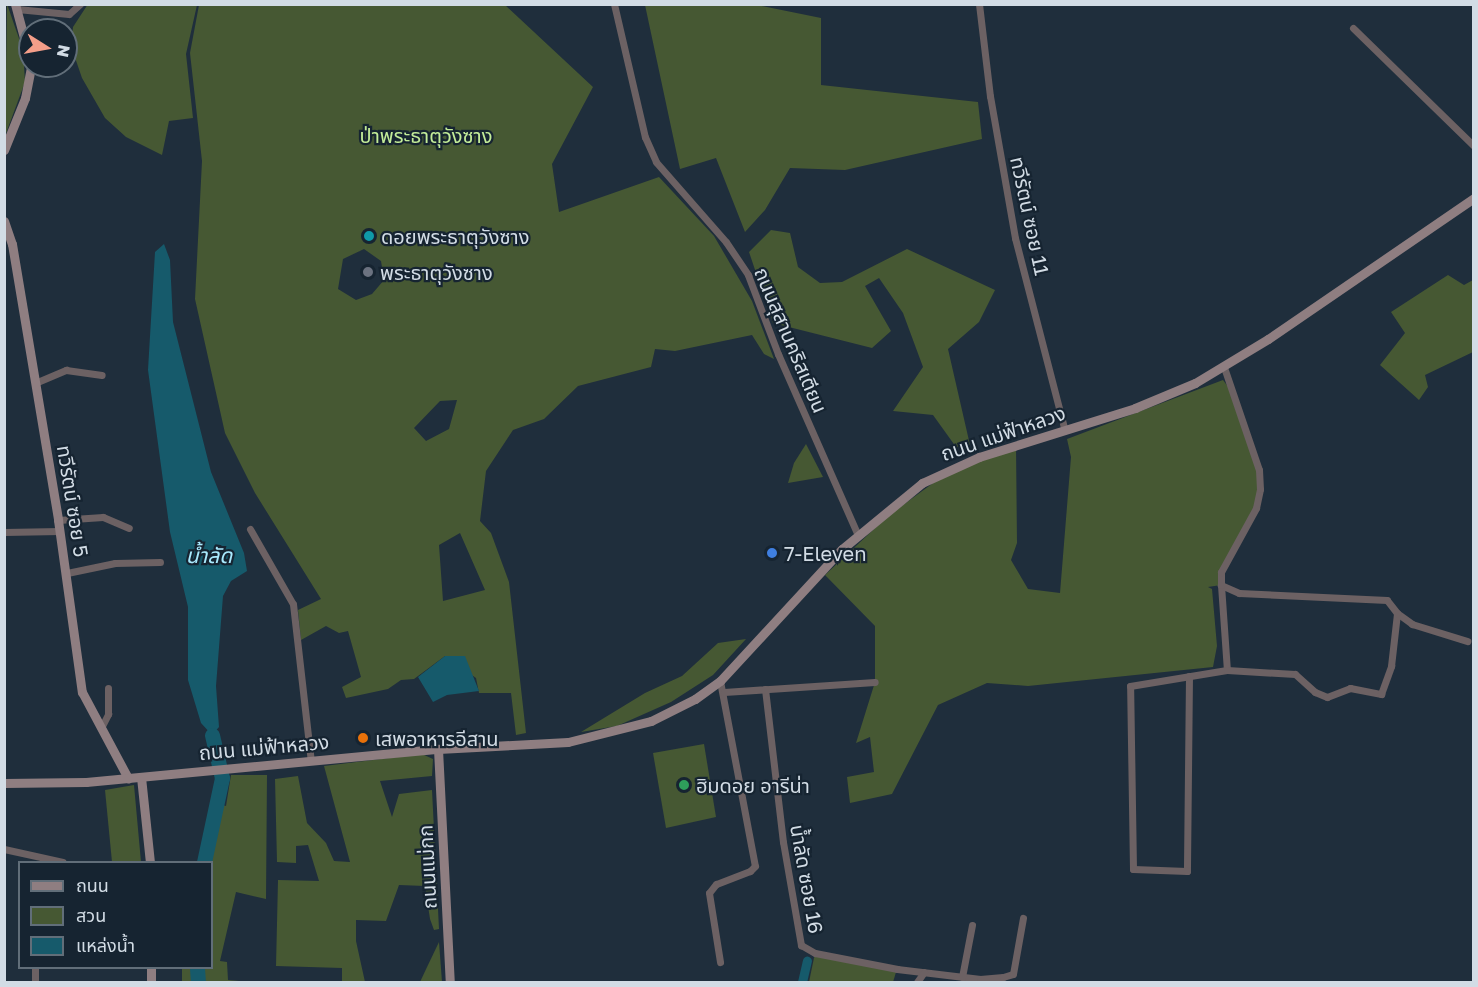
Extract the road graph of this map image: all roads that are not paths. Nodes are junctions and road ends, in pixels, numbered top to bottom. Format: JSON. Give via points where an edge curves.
{"nodes":[{"id":1,"x":80,"y":4,"type":"edge"},
{"id":2,"x":614,"y":4,"type":"edge"},
{"id":3,"x":979,"y":4,"type":"edge"},
{"id":4,"x":16,"y":7,"type":"edge"},
{"id":5,"x":53,"y":8,"type":"edge"},
{"id":6,"x":1353,"y":28,"type":"dead end"},
{"id":7,"x":29,"y":78,"type":"edge"},
{"id":8,"x":1473,"y":146,"type":"edge"},
{"id":9,"x":4,"y":150,"type":"edge"},
{"id":10,"x":1473,"y":198,"type":"edge"},
{"id":11,"x":4,"y":221,"type":"edge"},
{"id":12,"x":8,"y":242,"type":"edge"},
{"id":13,"x":1224,"y":367,"type":"junction"},
{"id":14,"x":102,"y":375,"type":"dead end"},
{"id":15,"x":35,"y":383,"type":"junction"},
{"id":16,"x":1065,"y":430,"type":"junction"},
{"id":17,"x":58,"y":520,"type":"junction"},
{"id":18,"x":129,"y":528,"type":"dead end"},
{"id":19,"x":250,"y":529,"type":"dead end"},
{"id":20,"x":60,"y":531,"type":"junction"},
{"id":21,"x":4,"y":532,"type":"edge"},
{"id":22,"x":858,"y":534,"type":"junction"},
{"id":23,"x":160,"y":562,"type":"dead end"},
{"id":24,"x":67,"y":573,"type":"junction"},
{"id":25,"x":1221,"y":585,"type":"junction"},
{"id":26,"x":1396,"y":613,"type":"junction"},
{"id":27,"x":1467,"y":641,"type":"dead end"},
{"id":28,"x":1227,"y":670,"type":"junction"},
{"id":29,"x":1189,"y":676,"type":"junction"},
{"id":30,"x":720,"y":681,"type":"junction"},
{"id":31,"x":875,"y":682,"type":"dead end"},
{"id":32,"x":108,"y":688,"type":"dead end"},
{"id":33,"x":765,"y":689,"type":"junction"},
{"id":34,"x":724,"y":692,"type":"junction"},
{"id":35,"x":101,"y":728,"type":"junction"},
{"id":36,"x":438,"y":749,"type":"junction"},
{"id":37,"x":311,"y":761,"type":"junction"},
{"id":38,"x":141,"y":777,"type":"junction"},
{"id":39,"x":128,"y":778,"type":"junction"},
{"id":40,"x":4,"y":783,"type":"edge"},
{"id":41,"x":4,"y":849,"type":"edge"},
{"id":42,"x":35,"y":859,"type":"edge"},
{"id":43,"x":54,"y":861,"type":"edge"},
{"id":44,"x":150,"y":861,"type":"edge"},
{"id":45,"x":1023,"y":918,"type":"dead end"},
{"id":46,"x":972,"y":925,"type":"dead end"},
{"id":47,"x":720,"y":963,"type":"dead end"},
{"id":48,"x":924,"y":972,"type":"junction"},
{"id":49,"x":962,"y":977,"type":"junction"},
{"id":50,"x":943,"y":979,"type":"edge"},
{"id":51,"x":450,"y":982,"type":"edge"},
{"id":52,"x":917,"y":982,"type":"edge"}],
"edges":[{"from":1,"to":5,"type":"street","via":[[69,14]]},
{"from":2,"to":22,"type":"street","name":"ถนนสุสานคริสเตียน","via":[[645,137],[656,162],[726,242],[748,275],[778,354]]},
{"from":3,"to":16,"type":"street","name":"ทวีรัตน์ ซอย 11","via":[[990,96],[1015,238]]},
{"from":4,"to":5,"type":"street"},
{"from":6,"to":8,"type":"street"},
{"from":7,"to":9,"type":"street"},
{"from":10,"to":13,"type":"street","name":"ถนน แม่ฟ้าหลวง"},
{"from":11,"to":12,"type":"street","name":"ทวีรัตน์ ซอย 5"},
{"from":12,"to":15,"type":"street","name":"ทวีรัตน์ ซอย 5"},
{"from":13,"to":16,"type":"street","name":"ถนน แม่ฟ้าหลวง","via":[[1150,403]]},
{"from":13,"to":25,"type":"street","via":[[1259,470],[1260,489],[1256,508],[1221,572]]},
{"from":14,"to":15,"type":"street","via":[[66,370]]},
{"from":15,"to":17,"type":"street","name":"ทวีรัตน์ ซอย 5"},
{"from":16,"to":22,"type":"street","name":"ถนน แม่ฟ้าหลวง","via":[[939,473]]},
{"from":17,"to":18,"type":"street","via":[[103,517]]},
{"from":17,"to":20,"type":"street","name":"ทวีรัตน์ ซอย 5"},
{"from":19,"to":37,"type":"street","via":[[293,604]]},
{"from":20,"to":21,"type":"street"},
{"from":20,"to":24,"type":"street","name":"ทวีรัตน์ ซอย 5"},
{"from":22,"to":30,"type":"street","name":"ถนน แม่ฟ้าหลวง"},
{"from":23,"to":24,"type":"street","via":[[115,563]]},
{"from":24,"to":35,"type":"street","name":"ทวีรัตน์ ซอย 5","via":[[82,692]]},
{"from":25,"to":26,"type":"street","via":[[1239,593],[1380,597]]},
{"from":25,"to":28,"type":"street"},
{"from":26,"to":27,"type":"street","via":[[1412,624]]},
{"from":26,"to":28,"type":"street","via":[[1391,666],[1381,694],[1350,688],[1327,697],[1295,674]]},
{"from":28,"to":29,"type":"street"},
{"from":29,"to":29,"type":"street","via":[[1130,686],[1133,869],[1187,871]]},
{"from":30,"to":34,"type":"street"},
{"from":30,"to":36,"type":"street","name":"ถนน แม่ฟ้าหลวง","via":[[683,706],[609,734],[550,743]]},
{"from":31,"to":33,"type":"street"},
{"from":32,"to":35,"type":"street","via":[[108,714]]},
{"from":33,"to":34,"type":"street"},
{"from":33,"to":48,"type":"street","name":"น้ำลัด ซอย 16","via":[[783,842],[801,945],[815,953]]},
{"from":34,"to":47,"type":"street","via":[[754,866],[716,884],[709,893]]},
{"from":35,"to":39,"type":"street","name":"ทวีรัตน์ ซอย 5"},
{"from":36,"to":37,"type":"street","name":"ถนน แม่ฟ้าหลวง"},
{"from":36,"to":51,"type":"street","name":"ถนนแม่กก"},
{"from":37,"to":38,"type":"street","name":"ถนน แม่ฟ้าหลวง"},
{"from":38,"to":39,"type":"street","name":"ถนน แม่ฟ้าหลวง"},
{"from":38,"to":44,"type":"street"},
{"from":39,"to":40,"type":"street","name":"ถนน แม่ฟ้าหลวง"},
{"from":41,"to":42,"type":"street"},
{"from":42,"to":43,"type":"street"},
{"from":45,"to":49,"type":"street","name":"น้ำลัด ซอย 16","via":[[1013,974]]},
{"from":46,"to":49,"type":"street"},
{"from":48,"to":50,"type":"street","name":"น้ำลัด ซอย 16"},
{"from":48,"to":52,"type":"street"},
{"from":49,"to":50,"type":"street","name":"น้ำลัด ซอย 16"}]}
